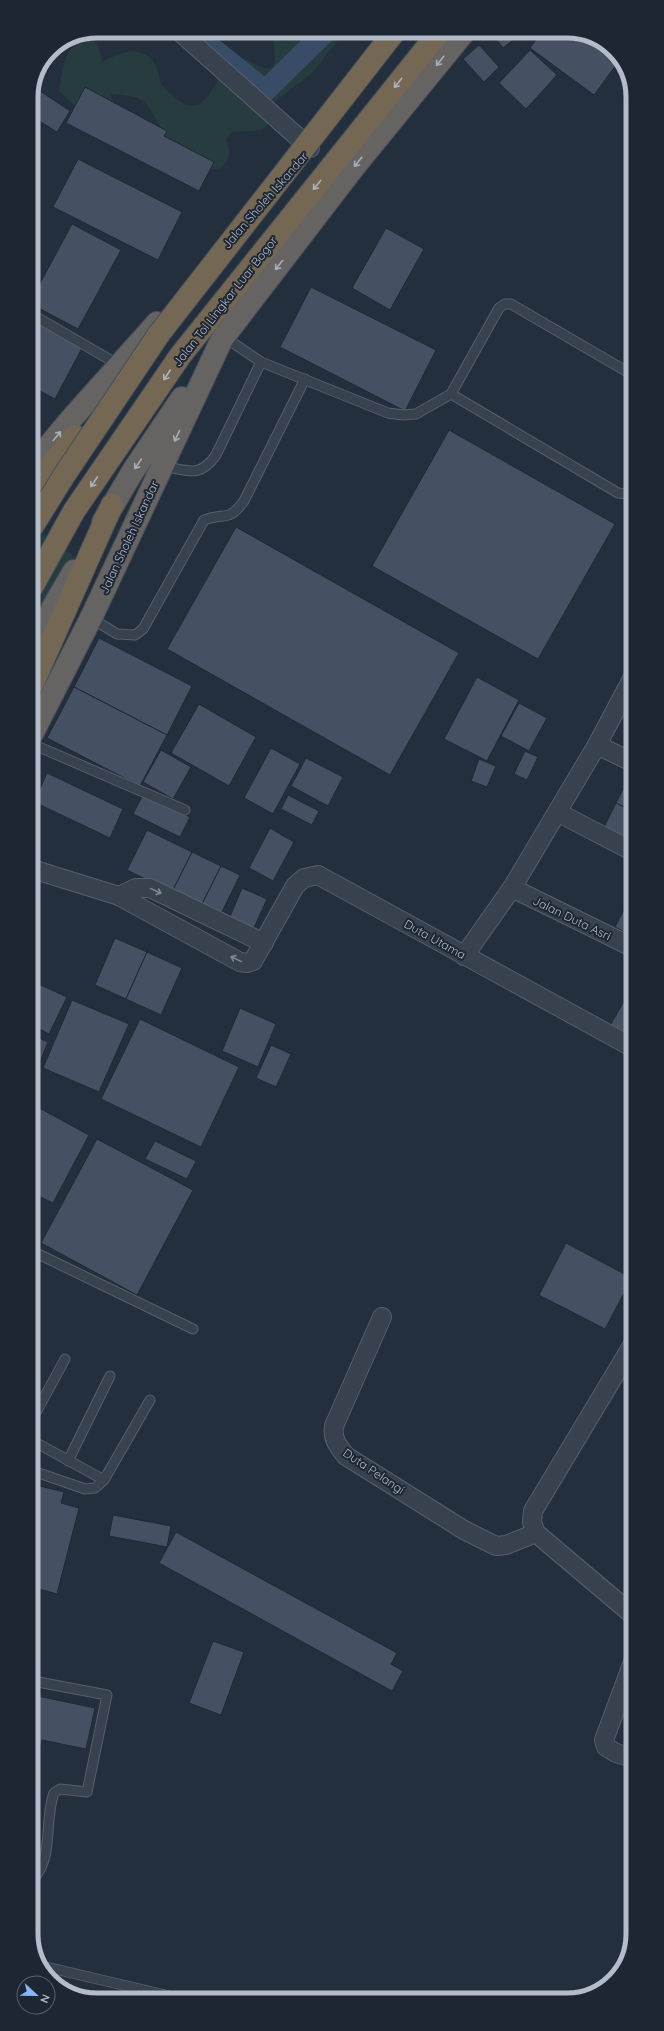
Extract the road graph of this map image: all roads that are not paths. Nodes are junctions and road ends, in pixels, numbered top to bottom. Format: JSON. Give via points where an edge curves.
{"nodes":[{"id":1,"x":187,"y":38,"type":"edge"},
{"id":2,"x":391,"y":38,"type":"edge"},
{"id":3,"x":399,"y":38,"type":"edge"},
{"id":4,"x":434,"y":38,"type":"edge"},
{"id":5,"x":459,"y":38,"type":"edge"},
{"id":6,"x":310,"y":148,"type":"junction"},
{"id":7,"x":38,"y":318,"type":"edge"},
{"id":8,"x":223,"y":337,"type":"junction"},
{"id":9,"x":261,"y":362,"type":"junction"},
{"id":10,"x":121,"y":366,"type":"junction"},
{"id":11,"x":626,"y":371,"type":"edge"},
{"id":12,"x":305,"y":379,"type":"junction"},
{"id":13,"x":451,"y":394,"type":"junction"},
{"id":14,"x":75,"y":436,"type":"junction"},
{"id":15,"x":38,"y":459,"type":"edge"},
{"id":16,"x":162,"y":466,"type":"junction"},
{"id":17,"x":38,"y":482,"type":"edge"},
{"id":18,"x":626,"y":492,"type":"edge"},
{"id":19,"x":38,"y":496,"type":"edge"},
{"id":20,"x":112,"y":505,"type":"junction"},
{"id":21,"x":38,"y":517,"type":"edge"},
{"id":22,"x":38,"y":575,"type":"edge"},
{"id":23,"x":91,"y":618,"type":"junction"},
{"id":24,"x":38,"y":641,"type":"edge"},
{"id":25,"x":38,"y":672,"type":"edge"},
{"id":26,"x":626,"y":690,"type":"edge"},
{"id":27,"x":38,"y":722,"type":"edge"},
{"id":28,"x":597,"y":745,"type":"junction"},
{"id":29,"x":38,"y":747,"type":"edge"},
{"id":30,"x":626,"y":759,"type":"edge"},
{"id":31,"x":185,"y":810,"type":"dead end"},
{"id":32,"x":557,"y":812,"type":"junction"},
{"id":33,"x":626,"y":848,"type":"edge"},
{"id":34,"x":38,"y":871,"type":"edge"},
{"id":35,"x":512,"y":888,"type":"junction"},
{"id":36,"x":119,"y":896,"type":"junction"},
{"id":37,"x":264,"y":943,"type":"junction"},
{"id":38,"x":626,"y":944,"type":"edge"},
{"id":39,"x":464,"y":956,"type":"junction"},
{"id":40,"x":626,"y":1044,"type":"edge"},
{"id":41,"x":38,"y":1255,"type":"edge"},
{"id":42,"x":382,"y":1317,"type":"dead end"},
{"id":43,"x":192,"y":1329,"type":"dead end"},
{"id":44,"x":626,"y":1356,"type":"edge"},
{"id":45,"x":65,"y":1359,"type":"dead end"},
{"id":46,"x":110,"y":1376,"type":"dead end"},
{"id":47,"x":150,"y":1400,"type":"dead end"},
{"id":48,"x":38,"y":1409,"type":"edge"},
{"id":49,"x":38,"y":1444,"type":"edge"},
{"id":50,"x":68,"y":1461,"type":"junction"},
{"id":51,"x":38,"y":1473,"type":"edge"},
{"id":52,"x":104,"y":1480,"type":"junction"},
{"id":53,"x":536,"y":1533,"type":"junction"},
{"id":54,"x":626,"y":1609,"type":"edge"},
{"id":55,"x":626,"y":1681,"type":"edge"},
{"id":56,"x":38,"y":1682,"type":"edge"},
{"id":57,"x":626,"y":1756,"type":"edge"},
{"id":58,"x":38,"y":1874,"type":"edge"},
{"id":59,"x":48,"y":1968,"type":"edge"},
{"id":60,"x":153,"y":1993,"type":"edge"}],
"edges":[{"from":1,"to":6,"type":"street"},
{"from":2,"to":21,"type":"highway","bridge":true,"via":[[159,334]]},
{"from":3,"to":6,"type":"highway","name":"Jalan Sholeh Iskandar"},
{"from":4,"to":22,"type":"highway","name":"Jalan Tol Lingkar Luar Bogor","one_way":true,"via":[[180,356],[74,511]]},
{"from":5,"to":8,"type":"highway","name":"Jalan Sholeh Iskandar","one_way":true,"via":[[354,167]]},
{"from":6,"to":10,"type":"highway","name":"Jalan Sholeh Iskandar"},
{"from":7,"to":10,"type":"lane"},
{"from":8,"to":9,"type":"lane"},
{"from":8,"to":16,"type":"highway","name":"Jalan Sholeh Iskandar","one_way":true},
{"from":8,"to":20,"type":"highway","name":"Jalan Sholeh Iskandar","one_way":true},
{"from":9,"to":12,"type":"lane"},
{"from":9,"to":16,"type":"lane","via":[[216,455],[208,466],[197,472]]},
{"from":10,"to":14,"type":"highway","name":"Jalan Sholeh Iskandar"},
{"from":15,"to":10,"type":"highway","name":"Jalan Sholeh Iskandar","one_way":true},
{"from":11,"to":13,"type":"lane","via":[[511,304],[505,304],[500,308]]},
{"from":12,"to":13,"type":"lane","via":[[388,412],[403,415],[416,414]]},
{"from":12,"to":23,"type":"lane","via":[[244,501],[226,517],[210,517],[204,520],[143,629],[135,635],[118,634]]},
{"from":13,"to":18,"type":"lane","via":[[618,493]]},
{"from":14,"to":17,"type":"highway"},
{"from":14,"to":19,"type":"highway","name":"Jalan Sholeh Iskandar"},
{"from":16,"to":23,"type":"highway","name":"Jalan Sholeh Iskandar"},
{"from":20,"to":24,"type":"highway","name":"Jalan Sholeh Iskandar","via":[[53,607]]},
{"from":20,"to":25,"type":"highway"},
{"from":23,"to":27,"type":"highway","name":"Jalan Sholeh Iskandar"},
{"from":26,"to":28,"type":"street"},
{"from":28,"to":30,"type":"street"},
{"from":28,"to":32,"type":"street"},
{"from":29,"to":31,"type":"lane"},
{"from":32,"to":33,"type":"street"},
{"from":32,"to":35,"type":"street"},
{"from":34,"to":36,"type":"street","name":"Duta Utama"},
{"from":35,"to":38,"type":"street","name":"Jalan Duta Asri"},
{"from":35,"to":39,"type":"street"},
{"from":36,"to":37,"type":"street","one_way":true,"via":[[136,888],[150,888]]},
{"from":37,"to":36,"type":"street","name":"Duta Utama","one_way":true,"via":[[253,961],[240,962]]},
{"from":37,"to":39,"type":"street","name":"Duta Utama","via":[[295,886],[304,878],[318,875]]},
{"from":39,"to":40,"type":"street","name":"Duta Utama"},
{"from":41,"to":43,"type":"lane"},
{"from":42,"to":53,"type":"street","name":"Duta Pelangi","via":[[334,1426],[335,1441],[346,1456],[485,1541],[496,1546],[506,1546]]},
{"from":44,"to":53,"type":"street","via":[[533,1511],[532,1522]]},
{"from":45,"to":48,"type":"lane"},
{"from":46,"to":50,"type":"lane"},
{"from":47,"to":52,"type":"lane"},
{"from":49,"to":50,"type":"lane"},
{"from":50,"to":52,"type":"lane"},
{"from":51,"to":52,"type":"lane","via":[[85,1489],[95,1488]]},
{"from":53,"to":54,"type":"street"},
{"from":55,"to":57,"type":"street","via":[[604,1740],[606,1747]]},
{"from":56,"to":58,"type":"lane","via":[[107,1695],[87,1792],[60,1789],[54,1793],[44,1861]]},
{"from":59,"to":60,"type":"lane"}]}
